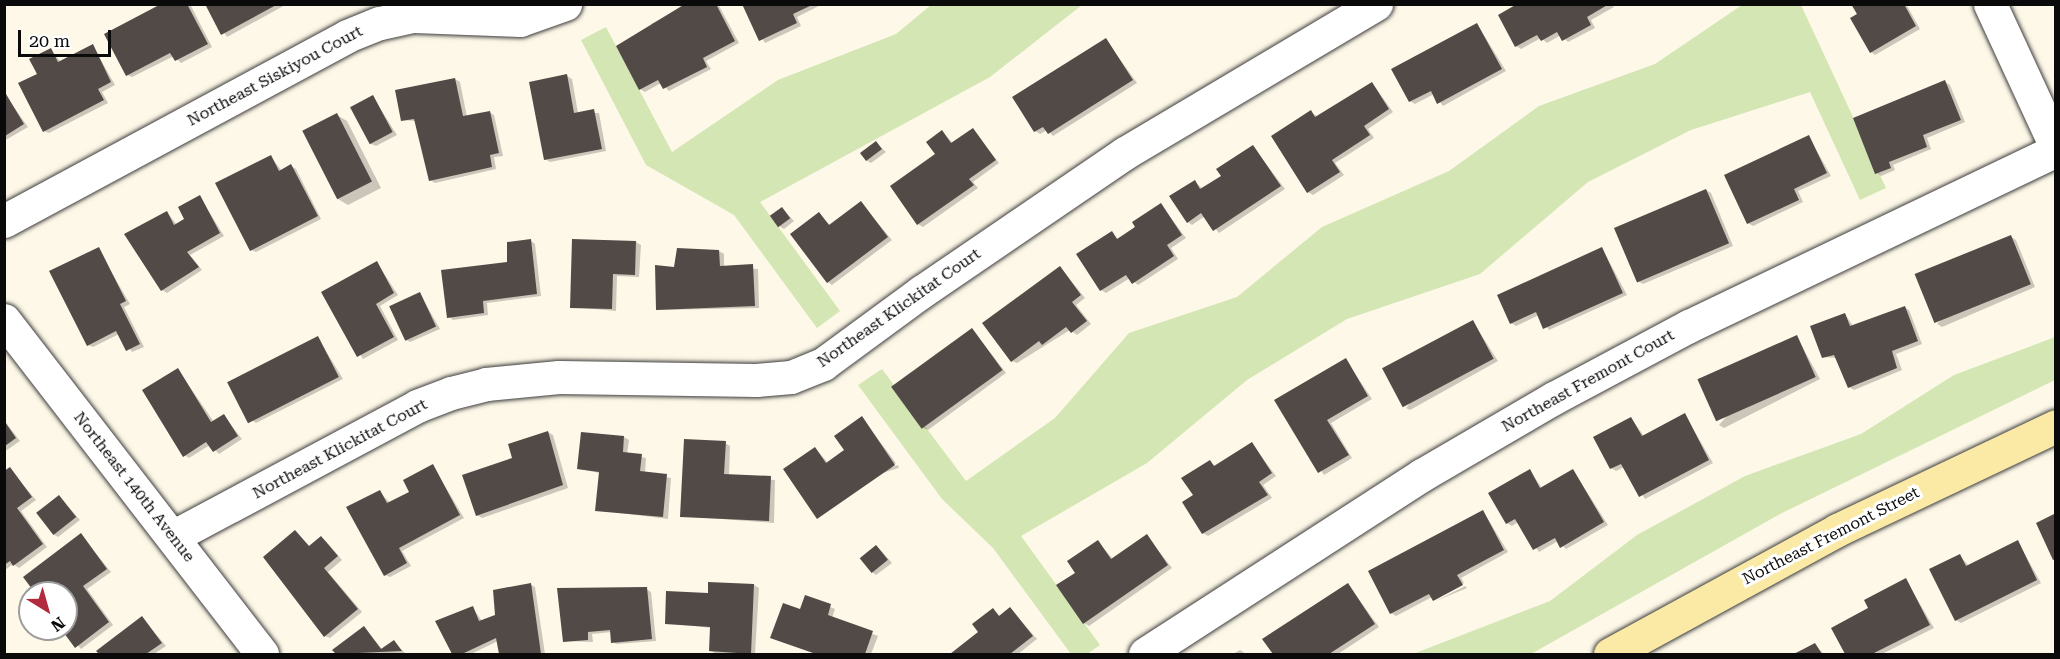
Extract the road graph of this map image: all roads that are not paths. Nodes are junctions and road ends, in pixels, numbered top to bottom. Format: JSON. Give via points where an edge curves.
{"nodes":[{"id":1,"x":565,"y":4,"type":"edge"},
{"id":2,"x":1376,"y":4,"type":"edge"},
{"id":3,"x":1990,"y":4,"type":"edge"},
{"id":4,"x":2055,"y":149,"type":"edge"},
{"id":5,"x":4,"y":221,"type":"edge"},
{"id":6,"x":4,"y":320,"type":"edge"},
{"id":7,"x":2055,"y":426,"type":"edge"},
{"id":8,"x":174,"y":536,"type":"junction"},
{"id":9,"x":262,"y":654,"type":"edge"},
{"id":10,"x":1145,"y":654,"type":"edge"},
{"id":11,"x":1610,"y":654,"type":"edge"}],
"edges":[{"from":1,"to":5,"type":"street","name":"Northeast Siskiyou Court","via":[[520,20],[414,16],[380,23],[347,36]]},
{"from":2,"to":8,"type":"street","name":"Northeast Klickitat Court","via":[[1125,153],[823,364],[790,377],[756,380],[559,377],[486,384],[451,393],[417,406]]},
{"from":3,"to":4,"type":"street"},
{"from":4,"to":10,"type":"street","name":"Northeast Fremont Court","via":[[1689,326],[1554,398],[1422,475]]},
{"from":6,"to":8,"type":"street","name":"Northeast 140th Avenue"},
{"from":7,"to":11,"type":"street","name":"Northeast Fremont Street","via":[[1837,530]]},
{"from":8,"to":9,"type":"street","name":"Northeast 140th Avenue"}]}
